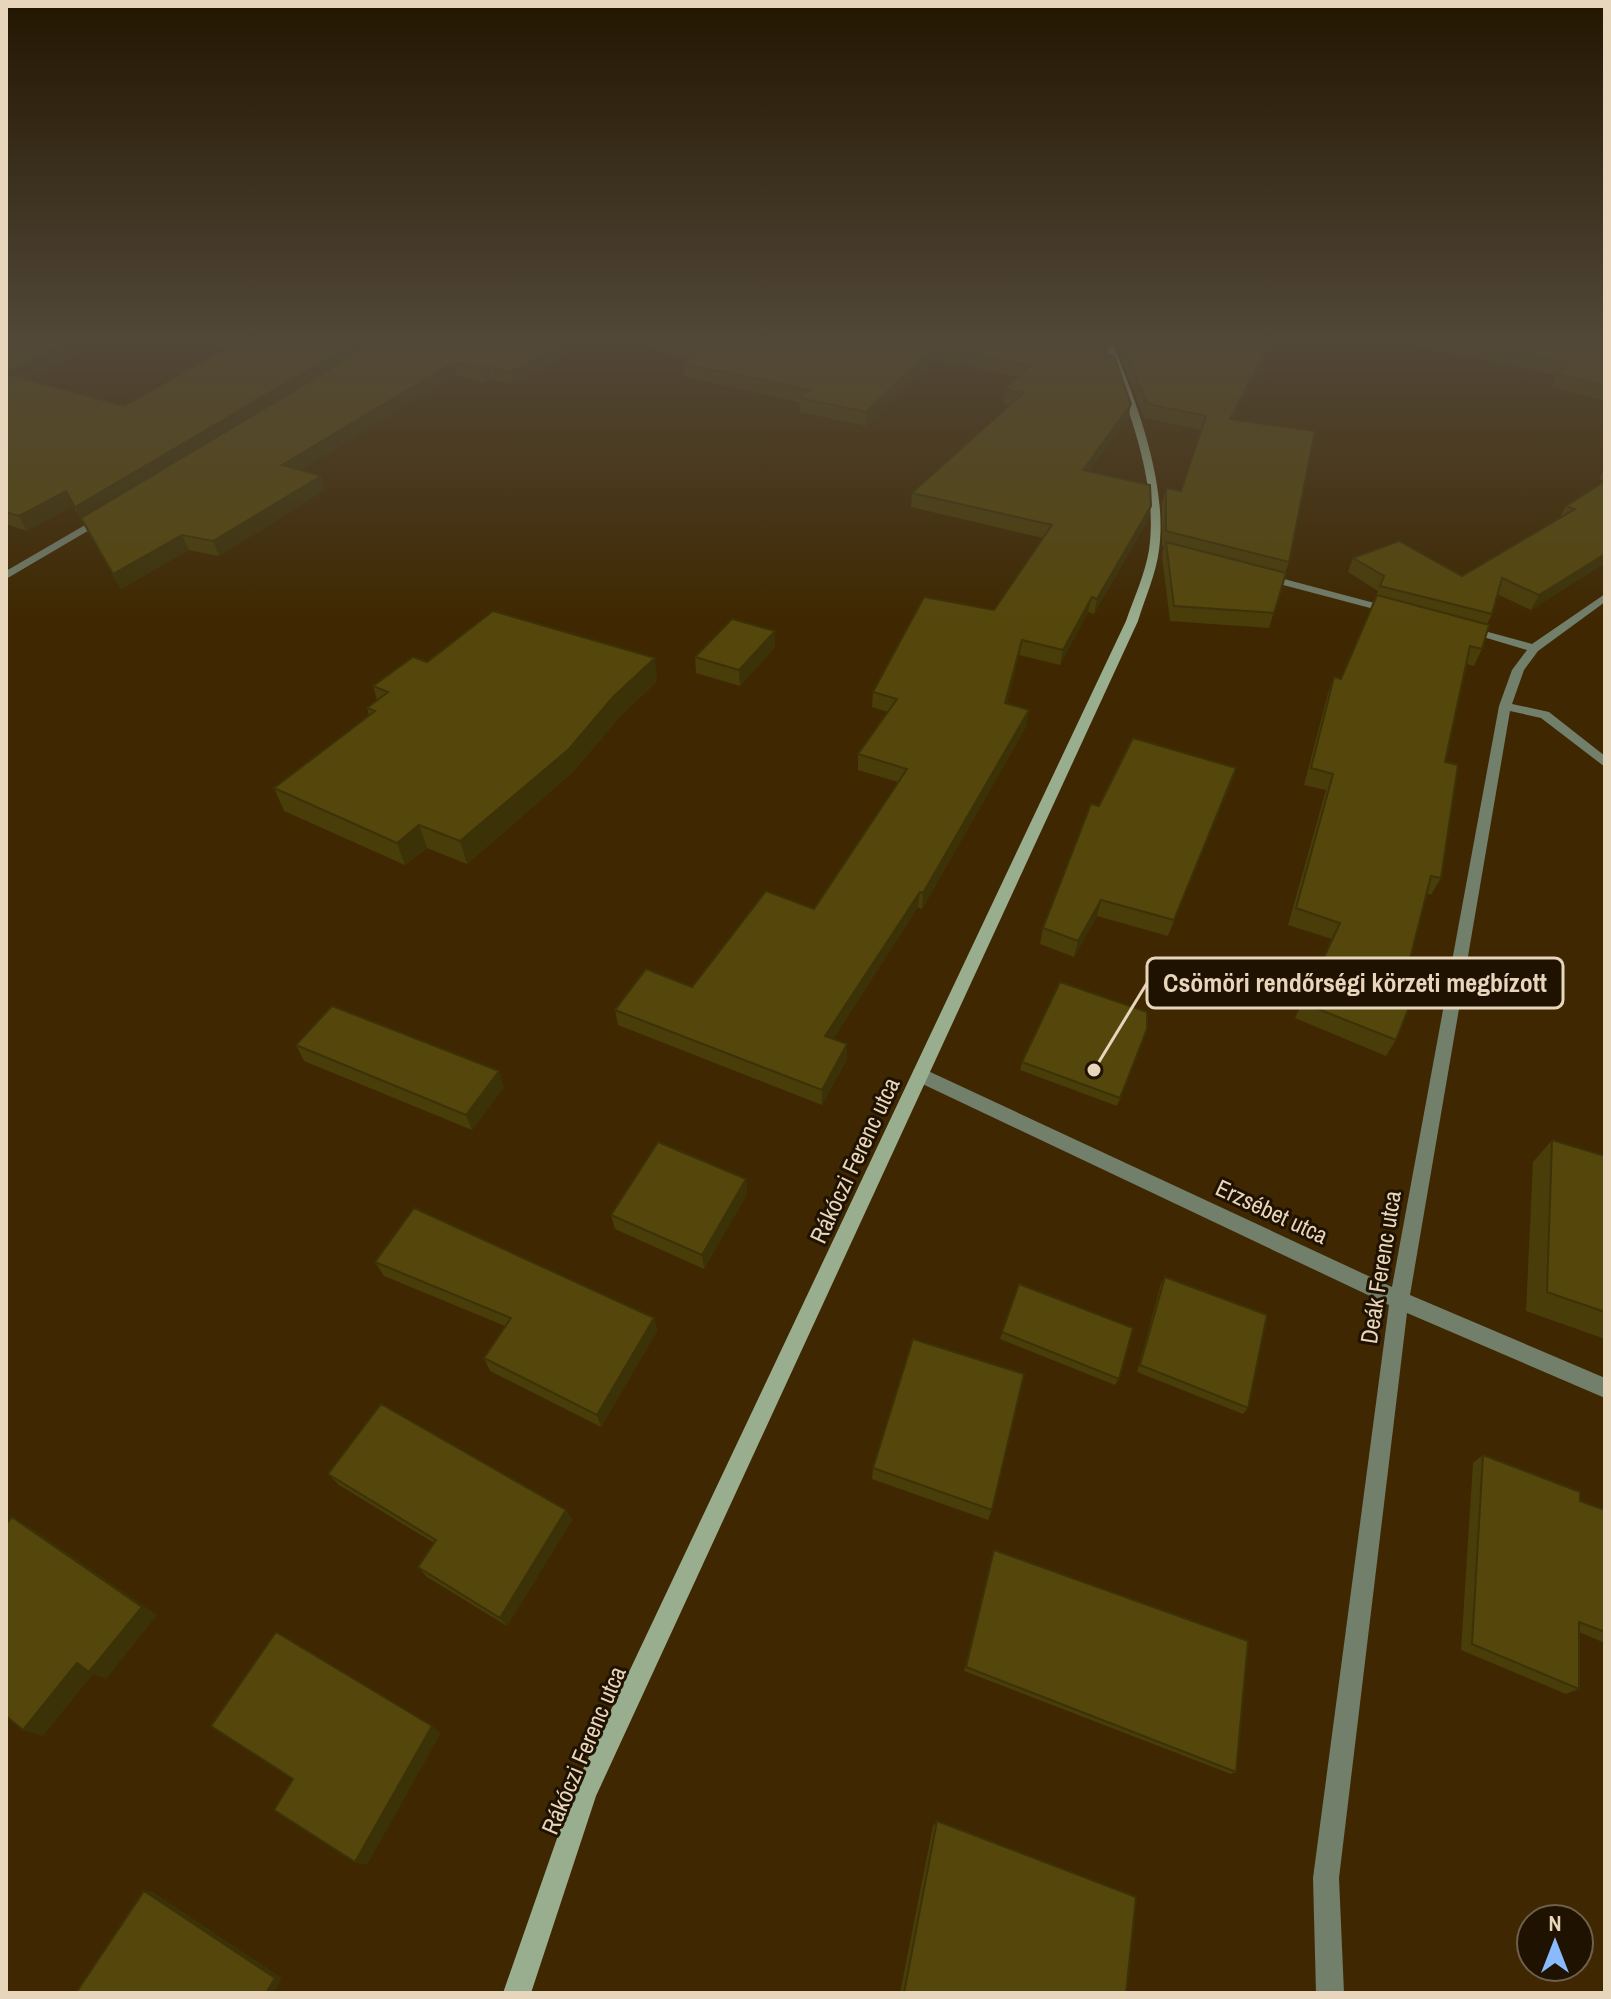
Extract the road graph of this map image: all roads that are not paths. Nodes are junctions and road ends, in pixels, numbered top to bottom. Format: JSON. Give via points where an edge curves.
{"nodes":[{"id":1,"x":1135,"y":433,"type":"edge"},
{"id":2,"x":114,"y":511,"type":"edge"},
{"id":3,"x":1247,"y":572,"type":"edge"},
{"id":4,"x":6,"y":576,"type":"edge"},
{"id":5,"x":1605,"y":597,"type":"edge"},
{"id":6,"x":1401,"y":613,"type":"edge"},
{"id":7,"x":1448,"y":625,"type":"edge"},
{"id":8,"x":1534,"y":648,"type":"junction"},
{"id":9,"x":1505,"y":706,"type":"junction"},
{"id":10,"x":1605,"y":763,"type":"edge"},
{"id":11,"x":920,"y":1075,"type":"junction"},
{"id":12,"x":1399,"y":1300,"type":"junction"},
{"id":13,"x":1605,"y":1388,"type":"edge"},
{"id":14,"x":517,"y":1993,"type":"edge"},
{"id":15,"x":1330,"y":1993,"type":"edge"}],
"edges":[{"from":1,"to":11,"type":"street","name":"Rákóczi Ferenc utca","via":[[1163,550]]},
{"from":2,"to":4,"type":"street"},
{"from":3,"to":6,"type":"street"},
{"from":5,"to":8,"type":"street","name":"Deák Ferenc utca"},
{"from":7,"to":8,"type":"street"},
{"from":8,"to":9,"type":"street","name":"Deák Ferenc utca","via":[[1518,670]]},
{"from":9,"to":10,"type":"street","via":[[1545,715]]},
{"from":9,"to":12,"type":"street","name":"Deák Ferenc utca"},
{"from":11,"to":12,"type":"street","name":"Erzsébet utca"},
{"from":11,"to":14,"type":"street","name":"Rákóczi Ferenc utca","via":[[585,1793]]},
{"from":12,"to":13,"type":"street","name":"Erzsébet utca"},
{"from":12,"to":15,"type":"street","name":"Deák Ferenc utca","via":[[1326,1878]]}]}
